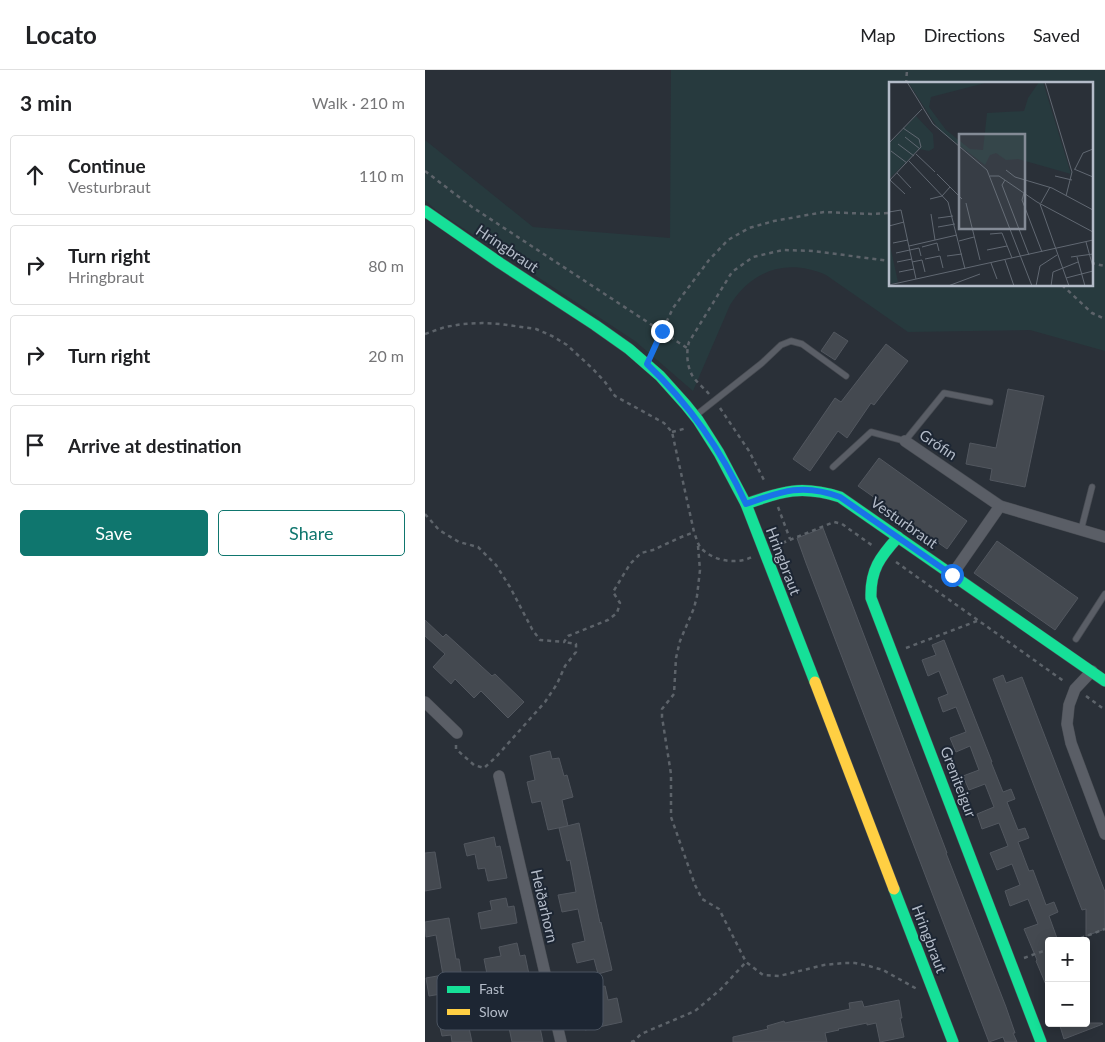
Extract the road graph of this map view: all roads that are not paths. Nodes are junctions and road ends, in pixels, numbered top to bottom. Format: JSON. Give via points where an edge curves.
{"nodes":[{"id":1,"x":425,"y":211,"type":"edge"},
{"id":2,"x":846,"y":376,"type":"dead end"},
{"id":3,"x":990,"y":402,"type":"dead end"},
{"id":4,"x":695,"y":416,"type":"junction"},
{"id":5,"x":905,"y":441,"type":"junction"},
{"id":6,"x":833,"y":467,"type":"dead end"},
{"id":7,"x":1092,"y":487,"type":"dead end"},
{"id":8,"x":746,"y":504,"type":"junction"},
{"id":9,"x":1000,"y":506,"type":"junction"},
{"id":10,"x":1081,"y":530,"type":"junction"},
{"id":11,"x":898,"y":537,"type":"junction"},
{"id":12,"x":1105,"y":537,"type":"edge"},
{"id":13,"x":952,"y":575,"type":"junction"},
{"id":14,"x":1105,"y":594,"type":"edge"},
{"id":15,"x":1076,"y":640,"type":"dead end"},
{"id":16,"x":1092,"y":671,"type":"junction"},
{"id":17,"x":1105,"y":681,"type":"edge"},
{"id":18,"x":425,"y":702,"type":"edge"},
{"id":19,"x":457,"y":733,"type":"road end"},
{"id":20,"x":499,"y":776,"type":"dead end"},
{"id":21,"x":1105,"y":834,"type":"edge"},
{"id":22,"x":545,"y":972,"type":"edge"},
{"id":23,"x":953,"y":1042,"type":"edge"},
{"id":24,"x":1041,"y":1042,"type":"edge"}],
"edges":[{"from":1,"to":4,"type":"main road","name":"Hringbraut","via":[[603,330],[647,364]]},
{"from":2,"to":4,"type":"lane","via":[[802,344],[786,343]]},
{"from":3,"to":5,"type":"lane","via":[[944,393]]},
{"from":4,"to":8,"type":"main road","name":"Hringbraut","via":[[714,443]]},
{"from":5,"to":6,"type":"lane","name":"Grófin","via":[[871,432]]},
{"from":5,"to":9,"type":"street","name":"Grófin"},
{"from":7,"to":10,"type":"lane"},
{"from":8,"to":11,"type":"main road","name":"Vesturbraut","via":[[790,490],[828,492]]},
{"from":8,"to":23,"type":"main road","name":"Hringbraut"},
{"from":9,"to":10,"type":"street","name":"Grófin"},
{"from":9,"to":13,"type":"street"},
{"from":10,"to":12,"type":"street","name":"Grófin"},
{"from":11,"to":13,"type":"main road","name":"Vesturbraut"},
{"from":11,"to":24,"type":"main road","name":"Greniteigur","via":[[876,564],[871,598]]},
{"from":13,"to":16,"type":"main road","name":"Vesturbraut"},
{"from":14,"to":15,"type":"lane"},
{"from":16,"to":17,"type":"main road","name":"Vesturbraut"},
{"from":16,"to":21,"type":"street","via":[[1075,689],[1068,714],[1068,734]]},
{"from":18,"to":19,"type":"street"},
{"from":20,"to":22,"type":"street","name":"Heiðarhorn"}]}
